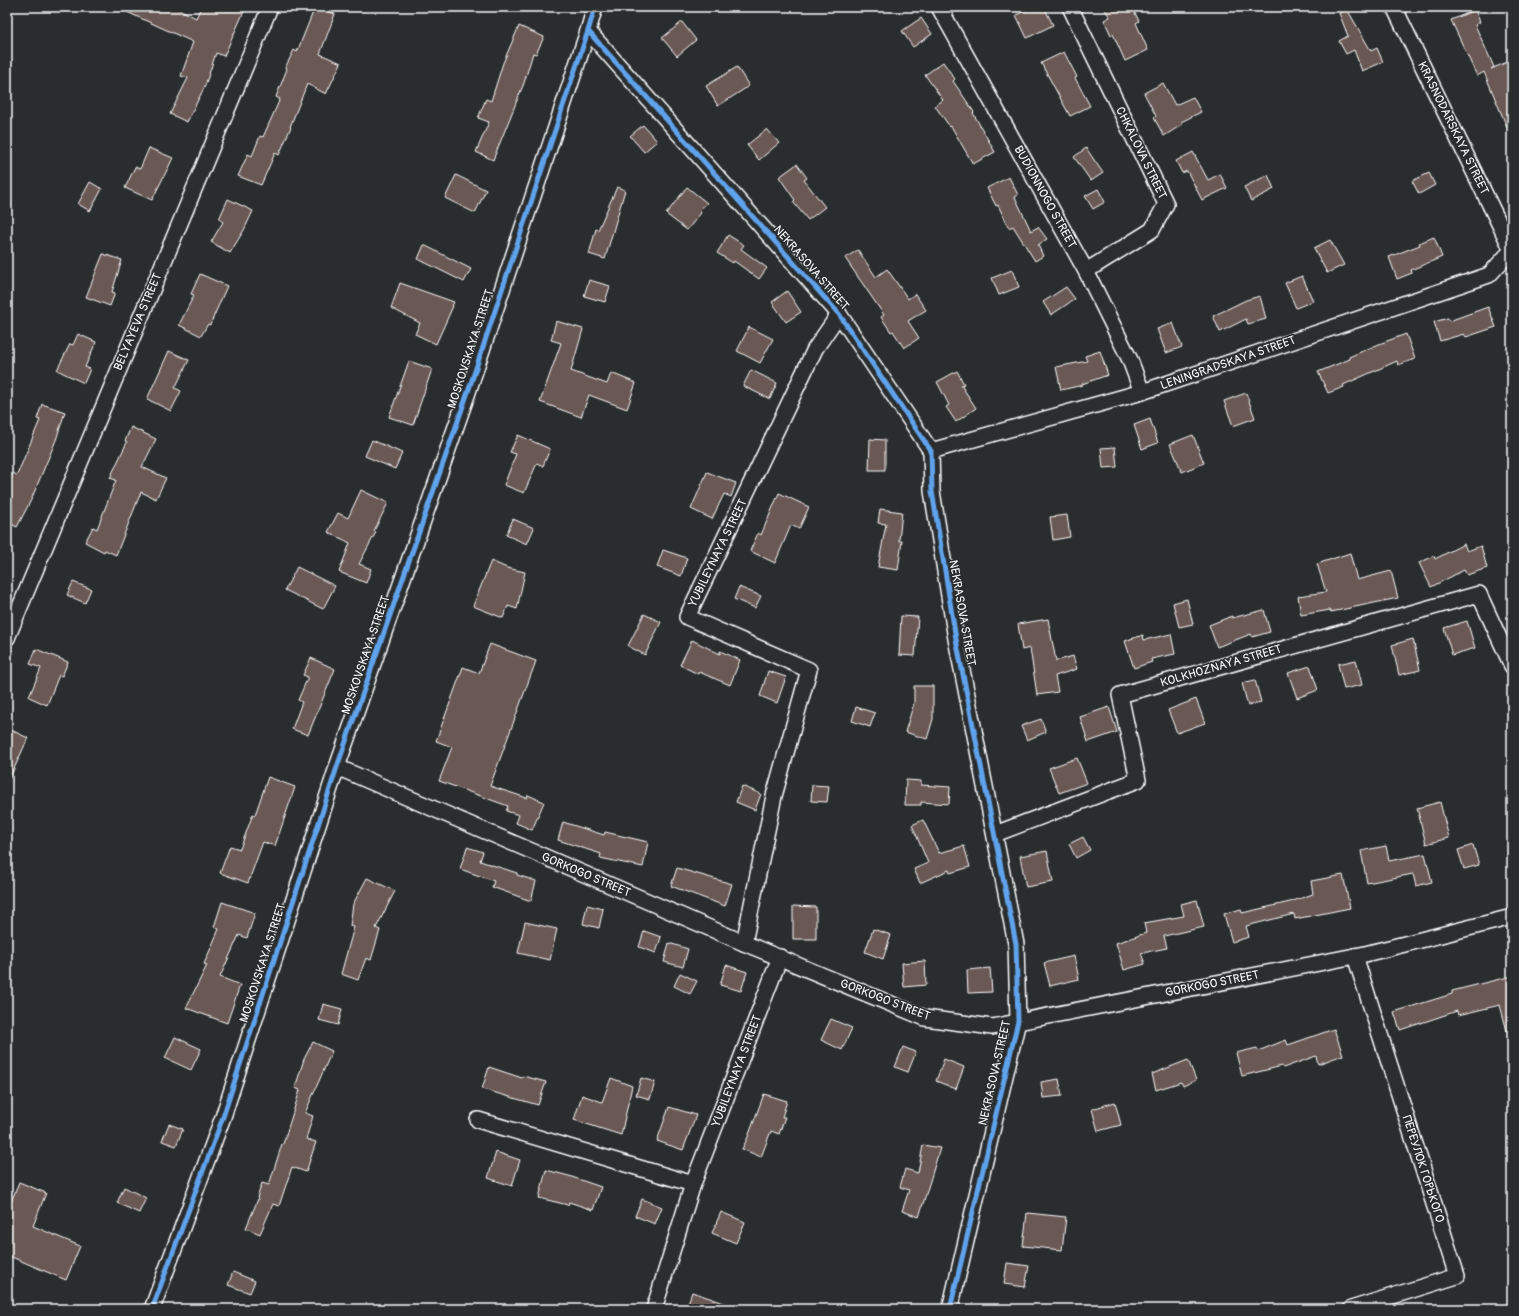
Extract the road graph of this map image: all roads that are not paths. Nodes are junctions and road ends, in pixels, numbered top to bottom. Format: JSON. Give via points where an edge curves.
{"nodes":[{"id":1,"x":270,"y":7,"type":"edge"},
{"id":2,"x":595,"y":7,"type":"edge"},
{"id":3,"x":939,"y":7,"type":"edge"},
{"id":4,"x":1070,"y":7,"type":"edge"},
{"id":5,"x":1394,"y":7,"type":"edge"},
{"id":6,"x":588,"y":31,"type":"junction"},
{"id":7,"x":1512,"y":250,"type":"edge"},
{"id":8,"x":1086,"y":270,"type":"junction"},
{"id":9,"x":839,"y":314,"type":"junction"},
{"id":10,"x":1142,"y":392,"type":"junction"},
{"id":11,"x":931,"y":451,"type":"junction"},
{"id":12,"x":7,"y":638,"type":"edge"},
{"id":13,"x":1512,"y":666,"type":"edge"},
{"id":14,"x":337,"y":767,"type":"junction"},
{"id":15,"x":995,"y":834,"type":"junction"},
{"id":16,"x":1512,"y":917,"type":"edge"},
{"id":17,"x":744,"y":943,"type":"junction"},
{"id":18,"x":1355,"y":956,"type":"junction"},
{"id":19,"x":780,"y":957,"type":"junction"},
{"id":20,"x":1018,"y":1021,"type":"junction"},
{"id":21,"x":478,"y":1120,"type":"dead end"},
{"id":22,"x":693,"y":1184,"type":"junction"},
{"id":23,"x":152,"y":1309,"type":"edge"},
{"id":24,"x":654,"y":1309,"type":"edge"},
{"id":25,"x":950,"y":1309,"type":"edge"},
{"id":26,"x":1351,"y":1309,"type":"edge"}],
"edges":[{"from":1,"to":12,"type":"street","name":"BELYAYEVA STREET"},
{"from":2,"to":6,"type":"street","name":"MOSKOVSKAYA STREET"},
{"from":3,"to":8,"type":"street","name":"BUDIONNOGO STREET"},
{"from":4,"to":8,"type":"street","name":"CHKALOVA STREET","via":[[1166,204],[1152,230]]},
{"from":5,"to":7,"type":"street","name":"KRASNODARSKAYA STREET"},
{"from":6,"to":9,"type":"street","name":"NEKRASOVA STREET"},
{"from":6,"to":14,"type":"street","name":"MOSKOVSKAYA STREET","via":[[468,392]]},
{"from":7,"to":10,"type":"street","name":"LENINGRADSKAYA STREET","via":[[1489,275]]},
{"from":8,"to":10,"type":"street","name":"BUDIONNOGO STREET","via":[[1130,360]]},
{"from":9,"to":11,"type":"street","name":"NEKRASOVA STREET"},
{"from":9,"to":17,"type":"street","name":"YUBILEYNAYA STREET","via":[[815,349],[687,617],[809,670],[774,796]]},
{"from":10,"to":11,"type":"street","name":"LENINGRADSKAYA STREET"},
{"from":11,"to":15,"type":"street","name":"NEKRASOVA STREET","via":[[932,491],[956,639]]},
{"from":13,"to":15,"type":"street","name":"KOLKHOZNAYA STREET","via":[[1478,594],[1120,695],[1138,780]]},
{"from":14,"to":17,"type":"street","name":"GORKOGO STREET"},
{"from":14,"to":23,"type":"street","name":"MOSKOVSKAYA STREET","via":[[223,1117]]},
{"from":15,"to":20,"type":"street","name":"NEKRASOVA STREET","via":[[1016,944]]},
{"from":16,"to":18,"type":"street","name":"GORKOGO STREET"},
{"from":17,"to":19,"type":"street","name":"GORKOGO STREET"},
{"from":18,"to":20,"type":"street","name":"GORKOGO STREET"},
{"from":18,"to":26,"type":"street","name":"ПЕРЕУЛОК ГОРЬКОГО","via":[[1457,1276]]},
{"from":19,"to":20,"type":"street","name":"GORKOGO STREET","via":[[925,1018],[992,1027]]},
{"from":19,"to":22,"type":"street","name":"YUBILEYNAYA STREET"},
{"from":20,"to":25,"type":"street","name":"NEKRASOVA STREET"},
{"from":21,"to":22,"type":"street"},
{"from":22,"to":24,"type":"street","name":"YUBILEYNAYA STREET"}]}
